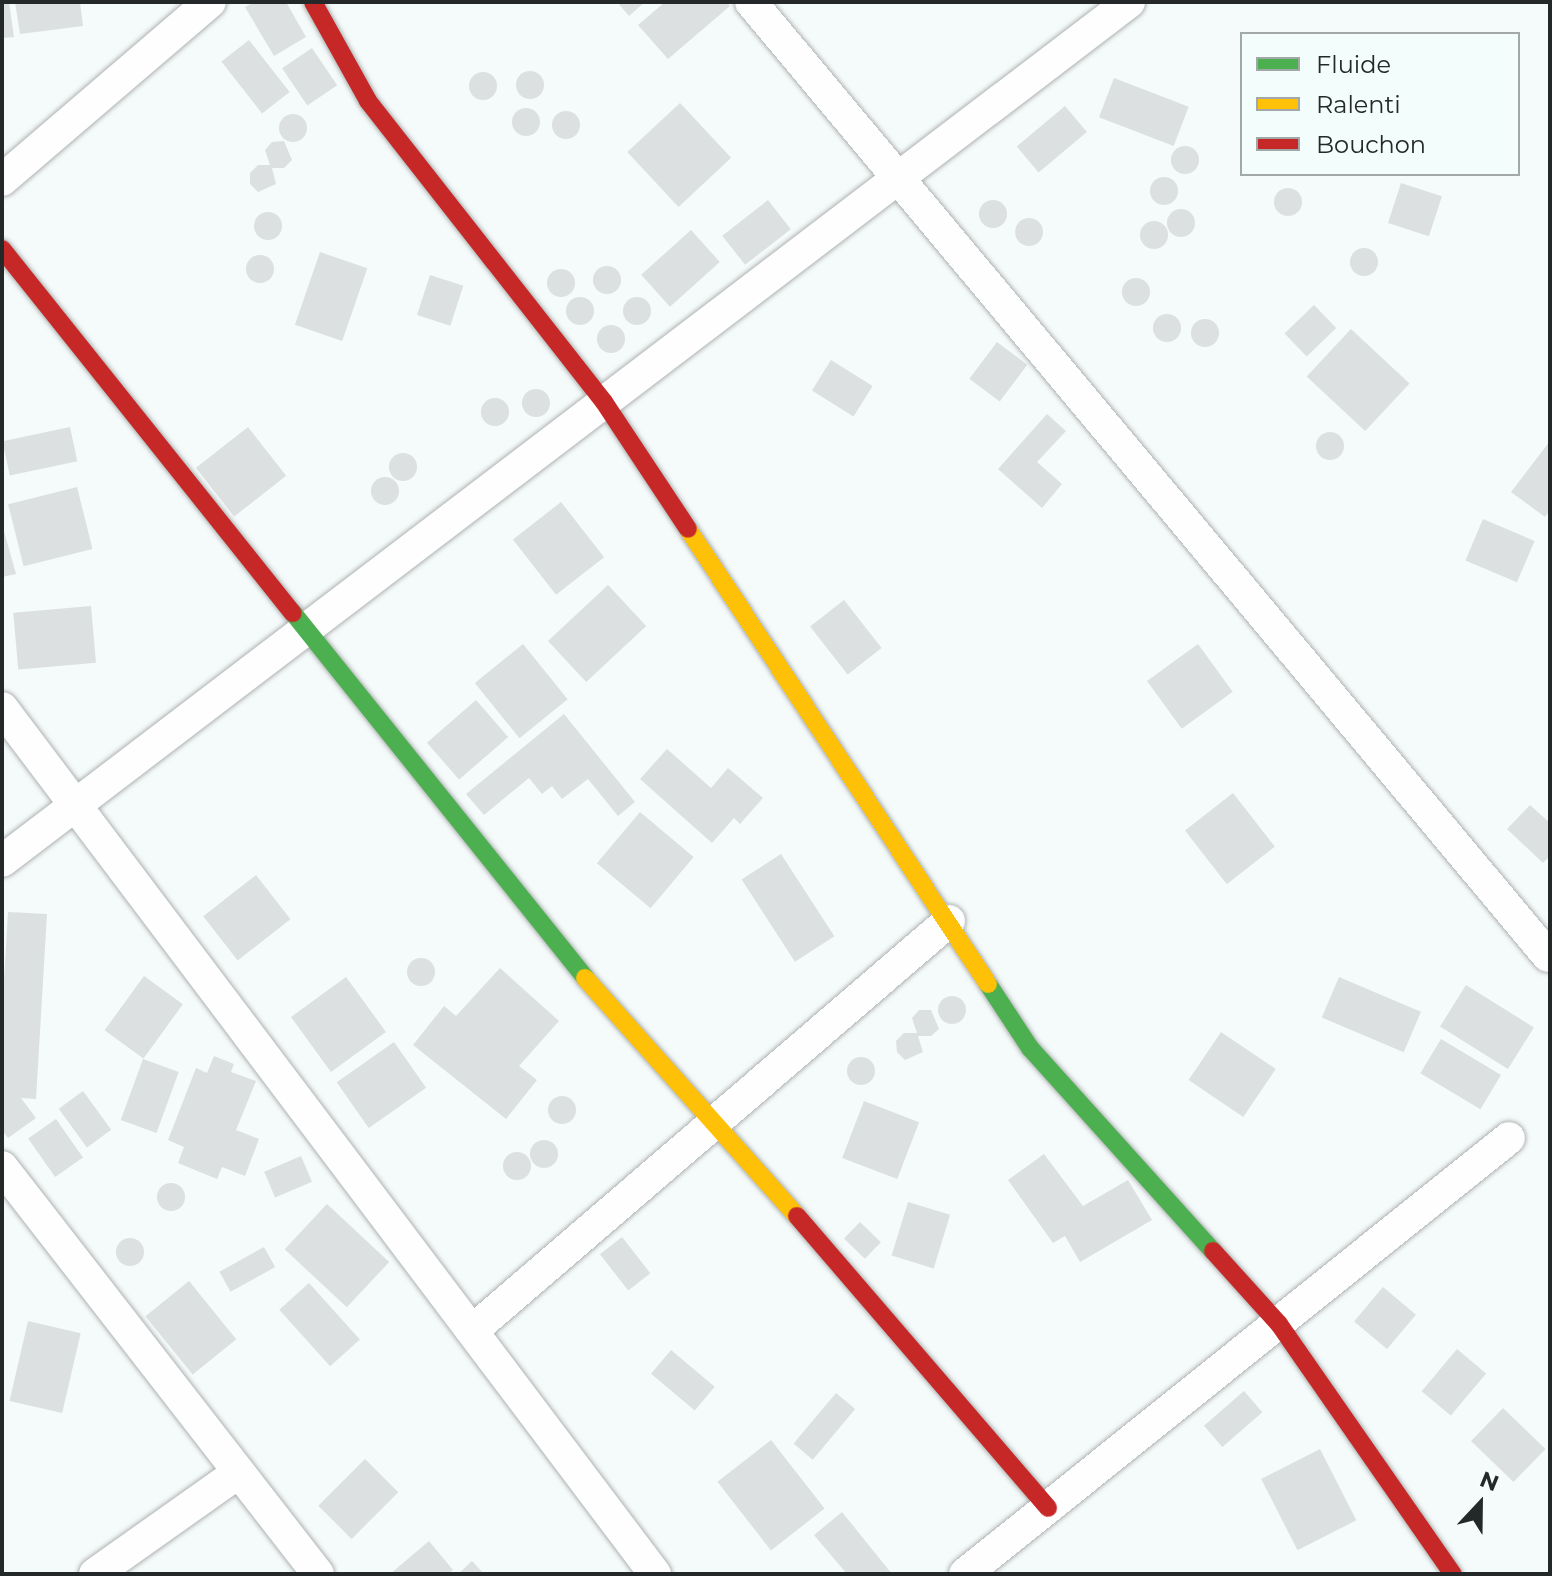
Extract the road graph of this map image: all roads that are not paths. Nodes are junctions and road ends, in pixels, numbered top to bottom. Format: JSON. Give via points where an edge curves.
{"nodes":[{"id":1,"x":210,"y":2,"type":"edge"},
{"id":2,"x":313,"y":2,"type":"edge"},
{"id":3,"x":751,"y":2,"type":"edge"},
{"id":4,"x":1129,"y":2,"type":"edge"},
{"id":5,"x":901,"y":176,"type":"junction"},
{"id":6,"x":2,"y":180,"type":"edge"},
{"id":7,"x":2,"y":249,"type":"edge"},
{"id":8,"x":604,"y":402,"type":"junction"},
{"id":9,"x":306,"y":629,"type":"junction"},
{"id":10,"x":2,"y":708,"type":"edge"},
{"id":11,"x":75,"y":805,"type":"junction"},
{"id":12,"x":2,"y":861,"type":"edge"},
{"id":13,"x":949,"y":921,"type":"junction"},
{"id":14,"x":1548,"y":956,"type":"dead end"},
{"id":15,"x":715,"y":1121,"type":"junction"},
{"id":16,"x":1509,"y":1138,"type":"dead end"},
{"id":17,"x":2,"y":1167,"type":"edge"},
{"id":18,"x":1279,"y":1324,"type":"junction"},
{"id":19,"x":472,"y":1331,"type":"junction"},
{"id":20,"x":239,"y":1472,"type":"junction"},
{"id":21,"x":1048,"y":1508,"type":"junction"},
{"id":22,"x":95,"y":1574,"type":"edge"},
{"id":23,"x":318,"y":1574,"type":"edge"},
{"id":24,"x":655,"y":1574,"type":"edge"},
{"id":25,"x":965,"y":1574,"type":"edge"},
{"id":26,"x":1453,"y":1574,"type":"edge"}],
"edges":[{"from":1,"to":6,"type":"street"},
{"from":2,"to":8,"type":"street","via":[[368,101]]},
{"from":3,"to":5,"type":"street"},
{"from":4,"to":5,"type":"street"},
{"from":5,"to":8,"type":"street"},
{"from":5,"to":14,"type":"street"},
{"from":7,"to":9,"type":"street"},
{"from":8,"to":9,"type":"street"},
{"from":8,"to":13,"type":"street"},
{"from":9,"to":11,"type":"street"},
{"from":9,"to":15,"type":"street","via":[[585,978]]},
{"from":10,"to":11,"type":"street"},
{"from":11,"to":12,"type":"street"},
{"from":11,"to":19,"type":"street"},
{"from":13,"to":15,"type":"street"},
{"from":13,"to":18,"type":"street","via":[[1030,1048]]},
{"from":15,"to":19,"type":"street"},
{"from":15,"to":21,"type":"street"},
{"from":16,"to":18,"type":"street"},
{"from":17,"to":20,"type":"street"},
{"from":18,"to":21,"type":"street"},
{"from":18,"to":26,"type":"street"},
{"from":19,"to":24,"type":"street"},
{"from":20,"to":22,"type":"street"},
{"from":20,"to":23,"type":"street"},
{"from":21,"to":25,"type":"street"}]}
